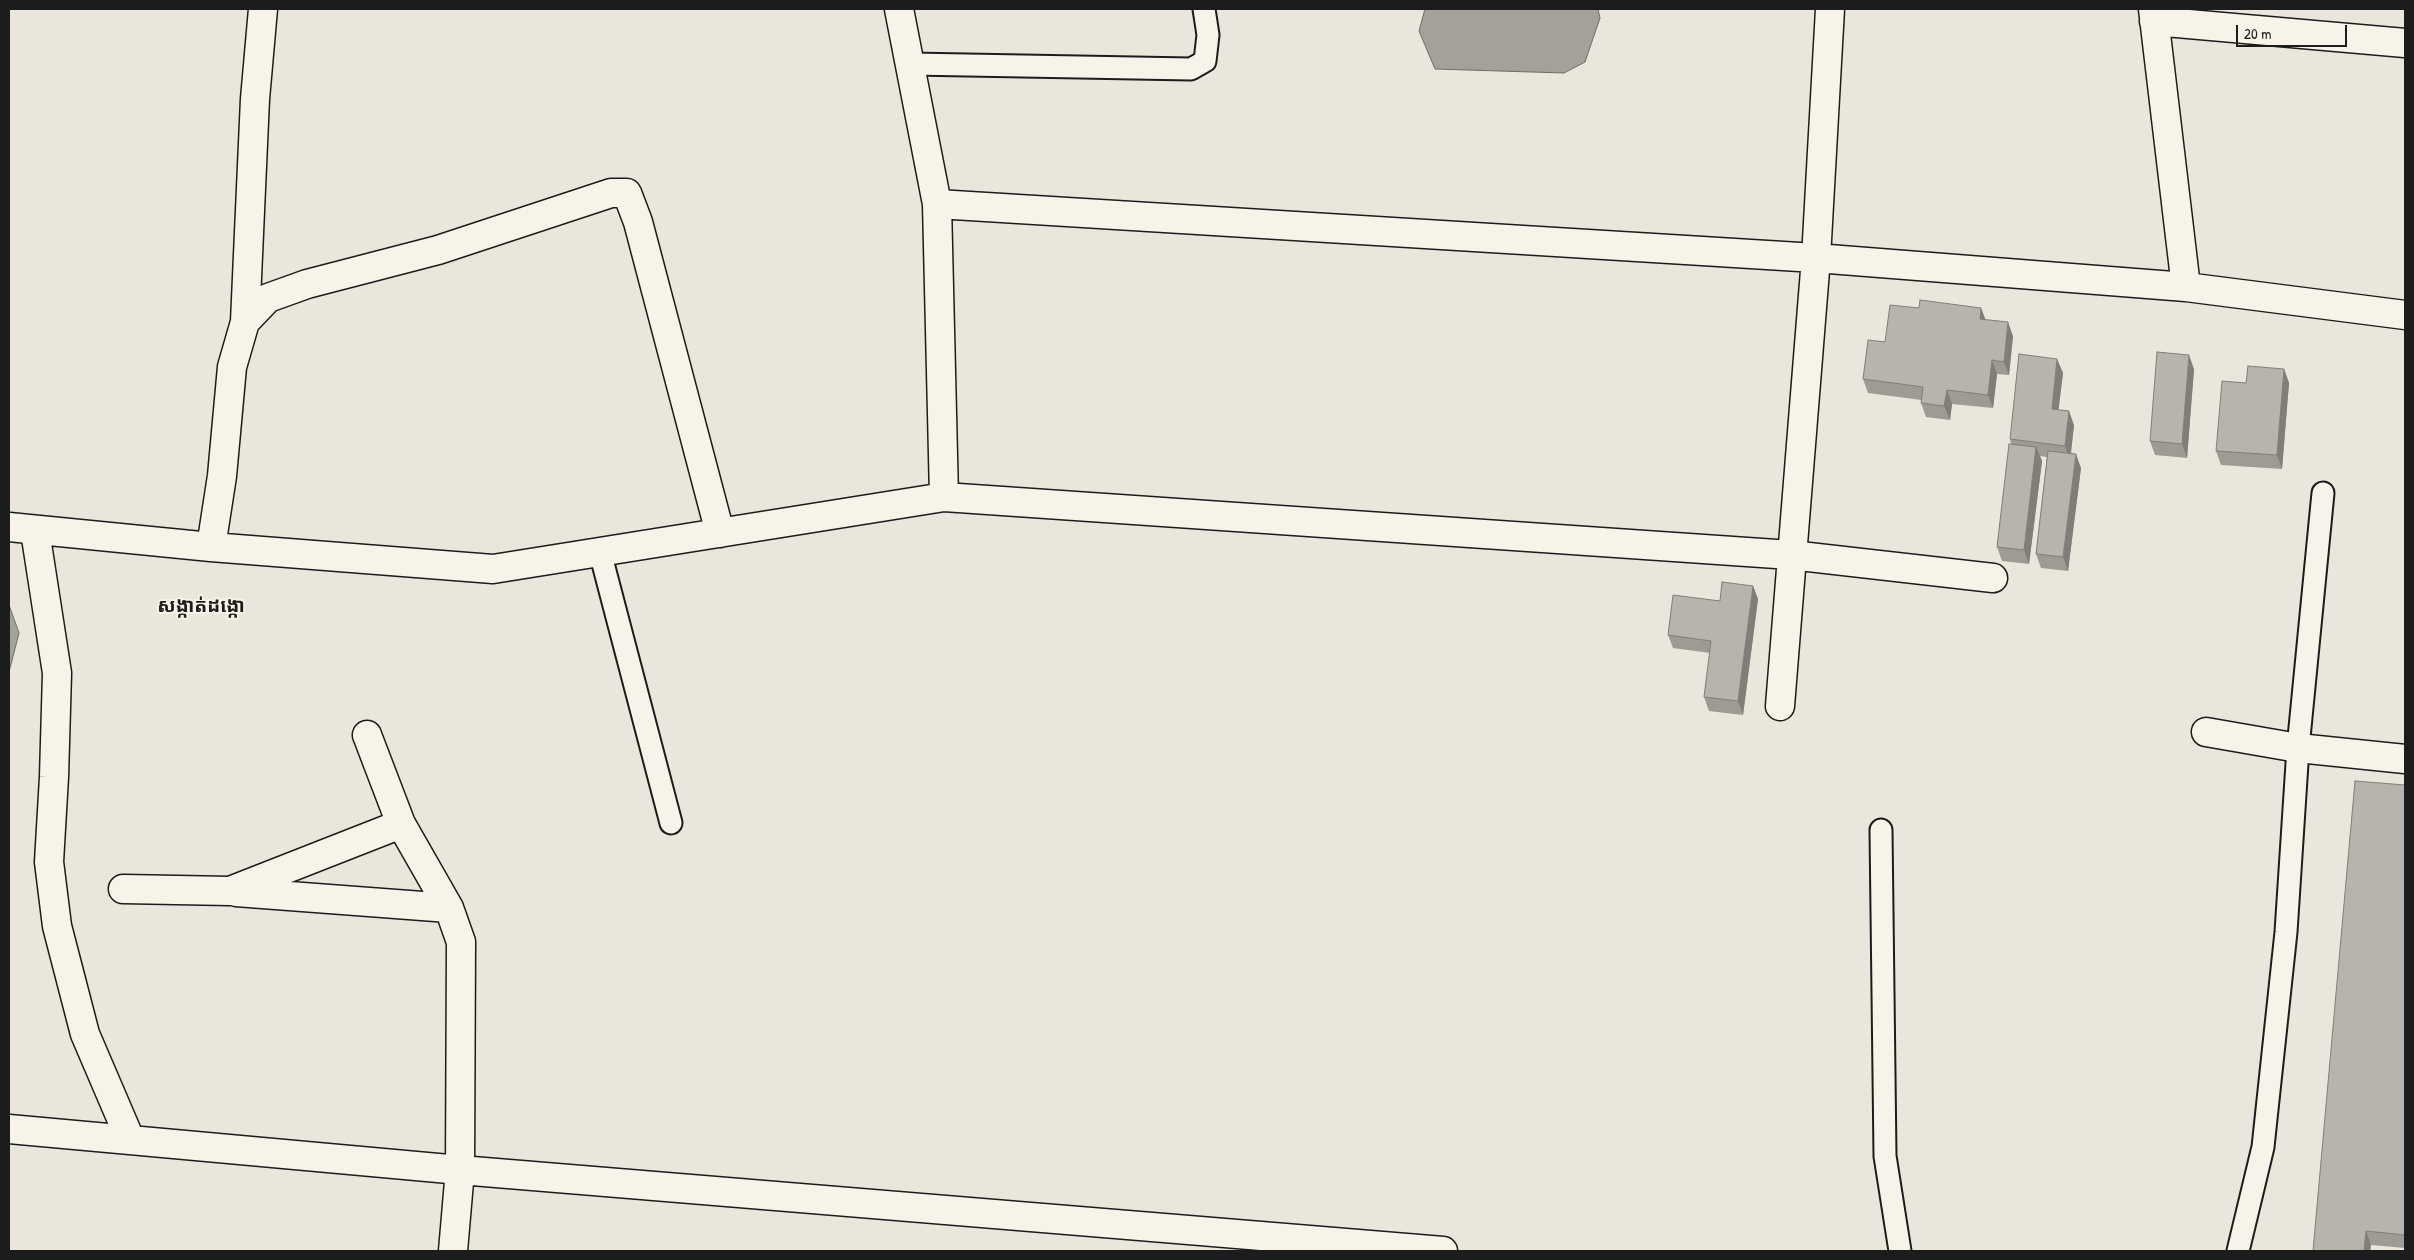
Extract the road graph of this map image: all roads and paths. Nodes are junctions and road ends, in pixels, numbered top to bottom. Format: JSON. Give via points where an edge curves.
{"nodes":[{"id":1,"x":263,"y":9,"type":"edge"},
{"id":2,"x":899,"y":9,"type":"edge"},
{"id":3,"x":1204,"y":9,"type":"edge"},
{"id":4,"x":1830,"y":9,"type":"edge"},
{"id":5,"x":2154,"y":15,"type":"edge"},
{"id":6,"x":2405,"y":42,"type":"edge"},
{"id":7,"x":911,"y":64,"type":"junction"},
{"id":8,"x":937,"y":204,"type":"junction"},
{"id":9,"x":1816,"y":258,"type":"junction"},
{"id":10,"x":2186,"y":288,"type":"junction"},
{"id":11,"x":2405,"y":316,"type":"edge"},
{"id":12,"x":245,"y":322,"type":"junction"},
{"id":13,"x":2323,"y":493,"type":"dead end"},
{"id":14,"x":944,"y":497,"type":"junction"},
{"id":15,"x":22,"y":529,"type":"edge"},
{"id":16,"x":720,"y":533,"type":"junction"},
{"id":17,"x":211,"y":547,"type":"junction"},
{"id":18,"x":600,"y":552,"type":"junction"},
{"id":19,"x":1791,"y":556,"type":"junction"},
{"id":20,"x":1994,"y":578,"type":"dead end"},
{"id":21,"x":1780,"y":706,"type":"dead end"},
{"id":22,"x":2206,"y":732,"type":"dead end"},
{"id":23,"x":367,"y":735,"type":"dead end"},
{"id":24,"x":2298,"y":748,"type":"junction"},
{"id":25,"x":2405,"y":759,"type":"edge"},
{"id":26,"x":671,"y":823,"type":"dead end"},
{"id":27,"x":401,"y":824,"type":"junction"},
{"id":28,"x":1881,"y":830,"type":"dead end"},
{"id":29,"x":123,"y":888,"type":"dead end"},
{"id":30,"x":230,"y":891,"type":"junction"},
{"id":31,"x":449,"y":908,"type":"junction"},
{"id":32,"x":9,"y":1129,"type":"edge"},
{"id":33,"x":130,"y":1139,"type":"junction"},
{"id":34,"x":460,"y":1170,"type":"junction"},
{"id":35,"x":1382,"y":1248,"type":"edge"},
{"id":36,"x":453,"y":1251,"type":"edge"},
{"id":37,"x":1443,"y":1251,"type":"edge"},
{"id":38,"x":1900,"y":1251,"type":"edge"},
{"id":39,"x":2238,"y":1251,"type":"edge"}],
"edges":[{"from":1,"to":12,"type":"street","via":[[255,100]]},
{"from":2,"to":7,"type":"street"},
{"from":3,"to":7,"type":"lane","via":[[1208,35],[1205,61],[1191,69]]},
{"from":4,"to":9,"type":"street"},
{"from":5,"to":6,"type":"street"},
{"from":5,"to":10,"type":"street"},
{"from":7,"to":8,"type":"street"},
{"from":8,"to":9,"type":"street"},
{"from":8,"to":14,"type":"street"},
{"from":9,"to":10,"type":"street"},
{"from":9,"to":19,"type":"street"},
{"from":10,"to":11,"type":"street"},
{"from":12,"to":16,"type":"street","via":[[268,298],[307,284],[438,250],[611,193],[627,194],[638,222]]},
{"from":12,"to":17,"type":"street","via":[[232,367],[222,476]]},
{"from":13,"to":24,"type":"lane"},
{"from":14,"to":16,"type":"street"},
{"from":14,"to":19,"type":"street"},
{"from":15,"to":17,"type":"street"},
{"from":15,"to":33,"type":"street","via":[[57,673],[48,862],[57,926],[85,1034]]},
{"from":16,"to":18,"type":"street"},
{"from":17,"to":18,"type":"street","via":[[493,569]]},
{"from":18,"to":26,"type":"lane"},
{"from":19,"to":20,"type":"street"},
{"from":19,"to":21,"type":"street"},
{"from":22,"to":24,"type":"street"},
{"from":23,"to":27,"type":"street"},
{"from":24,"to":25,"type":"street"},
{"from":24,"to":39,"type":"lane","via":[[2286,932],[2263,1147]]},
{"from":27,"to":30,"type":"street"},
{"from":27,"to":31,"type":"street"},
{"from":28,"to":38,"type":"lane","via":[[1885,1156]]},
{"from":29,"to":30,"type":"street"},
{"from":30,"to":31,"type":"street"},
{"from":31,"to":34,"type":"street","via":[[461,942]]},
{"from":32,"to":33,"type":"street"},
{"from":33,"to":34,"type":"street"},
{"from":34,"to":35,"type":"street"},
{"from":34,"to":36,"type":"street"},
{"from":35,"to":37,"type":"street"}]}
